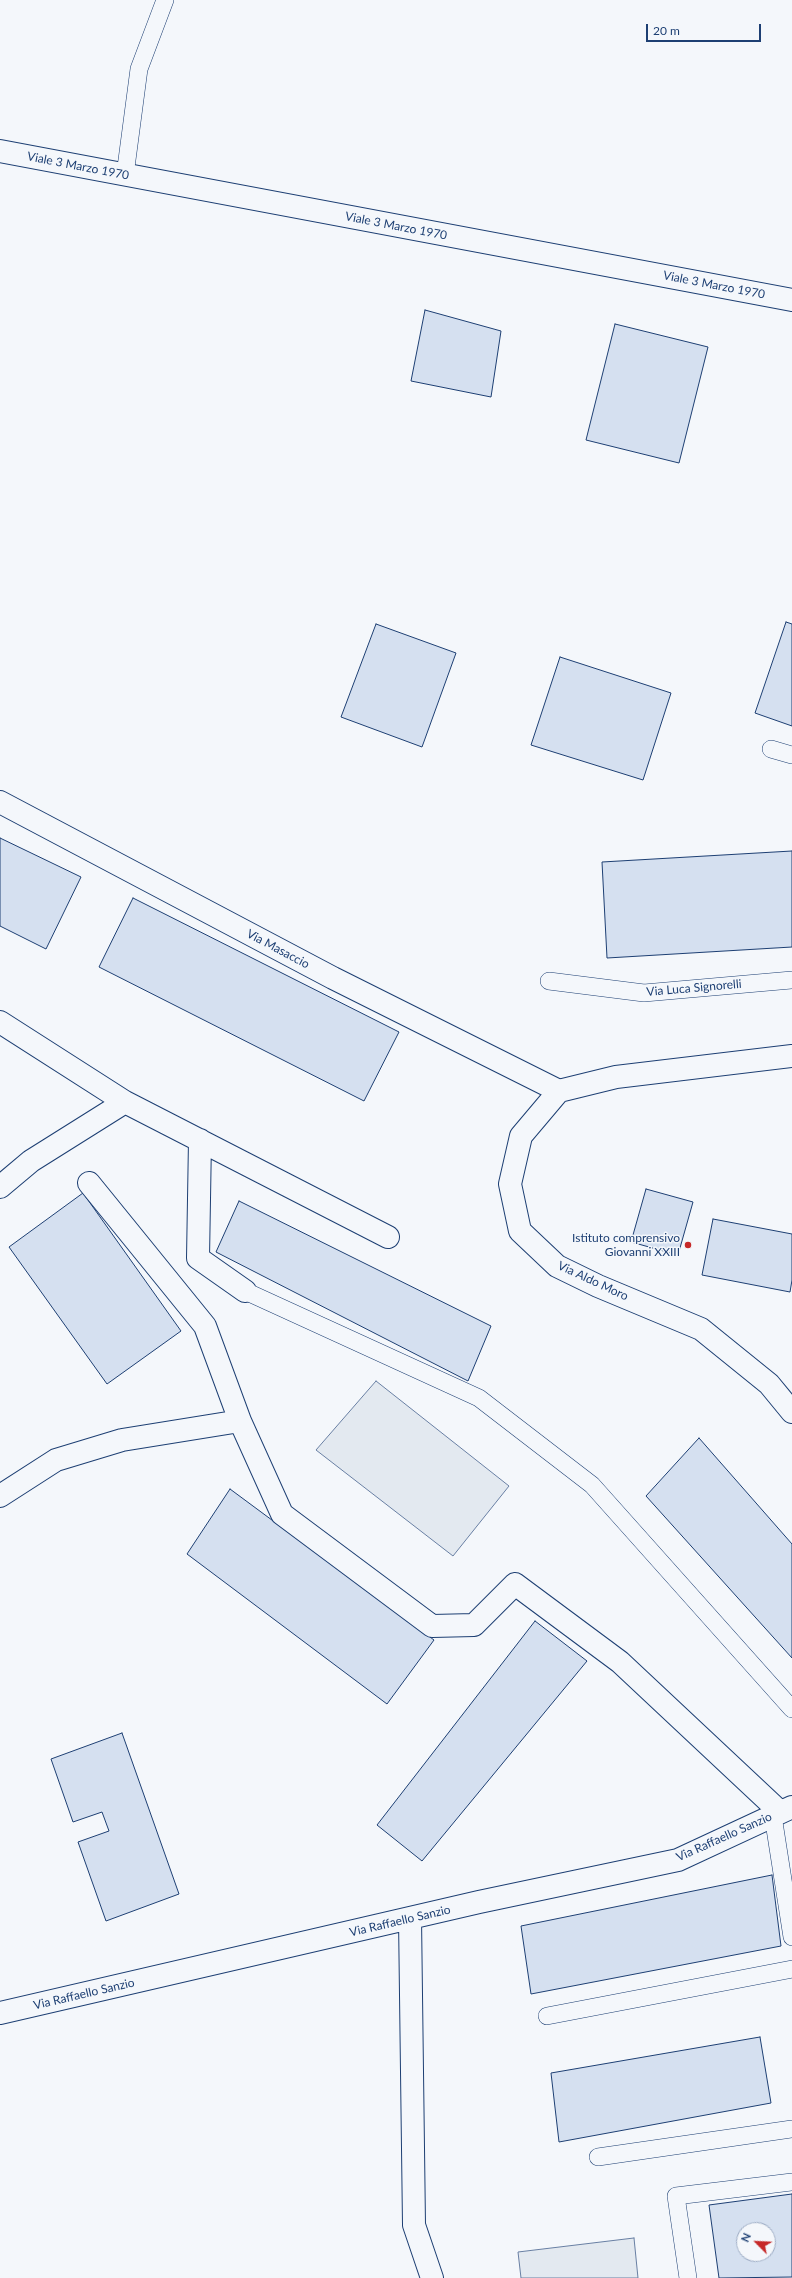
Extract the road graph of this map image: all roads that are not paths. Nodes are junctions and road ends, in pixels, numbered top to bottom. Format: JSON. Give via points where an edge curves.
{"nodes":[{"id":1,"x":165,"y":0,"type":"edge"},
{"id":2,"x":0,"y":151,"type":"edge"},
{"id":3,"x":125,"y":175,"type":"junction"},
{"id":4,"x":792,"y":300,"type":"edge"},
{"id":5,"x":772,"y":749,"type":"dead end"},
{"id":6,"x":792,"y":755,"type":"edge"},
{"id":7,"x":0,"y":802,"type":"edge"},
{"id":8,"x":792,"y":980,"type":"edge"},
{"id":9,"x":549,"y":981,"type":"dead end"},
{"id":10,"x":0,"y":1022,"type":"edge"},
{"id":11,"x":792,"y":1056,"type":"edge"},
{"id":12,"x":559,"y":1090,"type":"junction"},
{"id":13,"x":126,"y":1102,"type":"junction"},
{"id":14,"x":200,"y":1140,"type":"junction"},
{"id":15,"x":89,"y":1183,"type":"dead end"},
{"id":16,"x":0,"y":1187,"type":"edge"},
{"id":17,"x":388,"y":1236,"type":"dead end"},
{"id":18,"x":245,"y":1291,"type":"joint"},
{"id":19,"x":792,"y":1412,"type":"edge"},
{"id":20,"x":240,"y":1421,"type":"junction"},
{"id":21,"x":0,"y":1496,"type":"edge"},
{"id":22,"x":792,"y":1709,"type":"edge"},
{"id":23,"x":782,"y":1812,"type":"edge"},
{"id":24,"x":410,"y":1918,"type":"junction"},
{"id":25,"x":792,"y":1937,"type":"edge"},
{"id":26,"x":792,"y":1969,"type":"edge"},
{"id":27,"x":0,"y":2013,"type":"edge"},
{"id":28,"x":548,"y":2016,"type":"dead end"},
{"id":29,"x":792,"y":2129,"type":"edge"},
{"id":30,"x":598,"y":2157,"type":"dead end"},
{"id":31,"x":792,"y":2182,"type":"edge"},
{"id":32,"x":432,"y":2278,"type":"edge"},
{"id":33,"x":688,"y":2278,"type":"edge"}],
"edges":[{"from":1,"to":3,"type":"lane","via":[[139,69]]},
{"from":2,"to":3,"type":"street","name":"Viale 3 Marzo 1970"},
{"from":3,"to":4,"type":"street","name":"Viale 3 Marzo 1970"},
{"from":5,"to":6,"type":"lane"},
{"from":7,"to":12,"type":"street","name":"Via Masaccio","via":[[333,978]]},
{"from":8,"to":9,"type":"lane","name":"Via Luca Signorelli","via":[[644,994]]},
{"from":10,"to":13,"type":"street"},
{"from":11,"to":12,"type":"street","via":[[616,1077]]},
{"from":12,"to":19,"type":"street","name":"Via Aldo Moro","via":[[521,1136],[510,1184],[520,1231],[557,1266],[701,1329],[769,1384]]},
{"from":13,"to":14,"type":"street"},
{"from":13,"to":16,"type":"street","via":[[31,1161]]},
{"from":14,"to":17,"type":"street"},
{"from":14,"to":18,"type":"street","via":[[198,1258]]},
{"from":15,"to":20,"type":"street","via":[[205,1326]]},
{"from":18,"to":22,"type":"lane","via":[[479,1398],[592,1485]]},
{"from":20,"to":21,"type":"street","via":[[122,1440],[56,1460]]},
{"from":20,"to":23,"type":"street","via":[[282,1514],[432,1626],[474,1625],[516,1584],[620,1662]]},
{"from":23,"to":24,"type":"street","name":"Via Raffaello Sanzio","via":[[678,1860]]},
{"from":23,"to":25,"type":"lane"},
{"from":24,"to":27,"type":"street","name":"Via Raffaello Sanzio"},
{"from":24,"to":32,"type":"street","via":[[414,2225]]},
{"from":26,"to":28,"type":"lane"},
{"from":29,"to":30,"type":"lane"},
{"from":31,"to":33,"type":"lane","via":[[676,2196]]}]}
